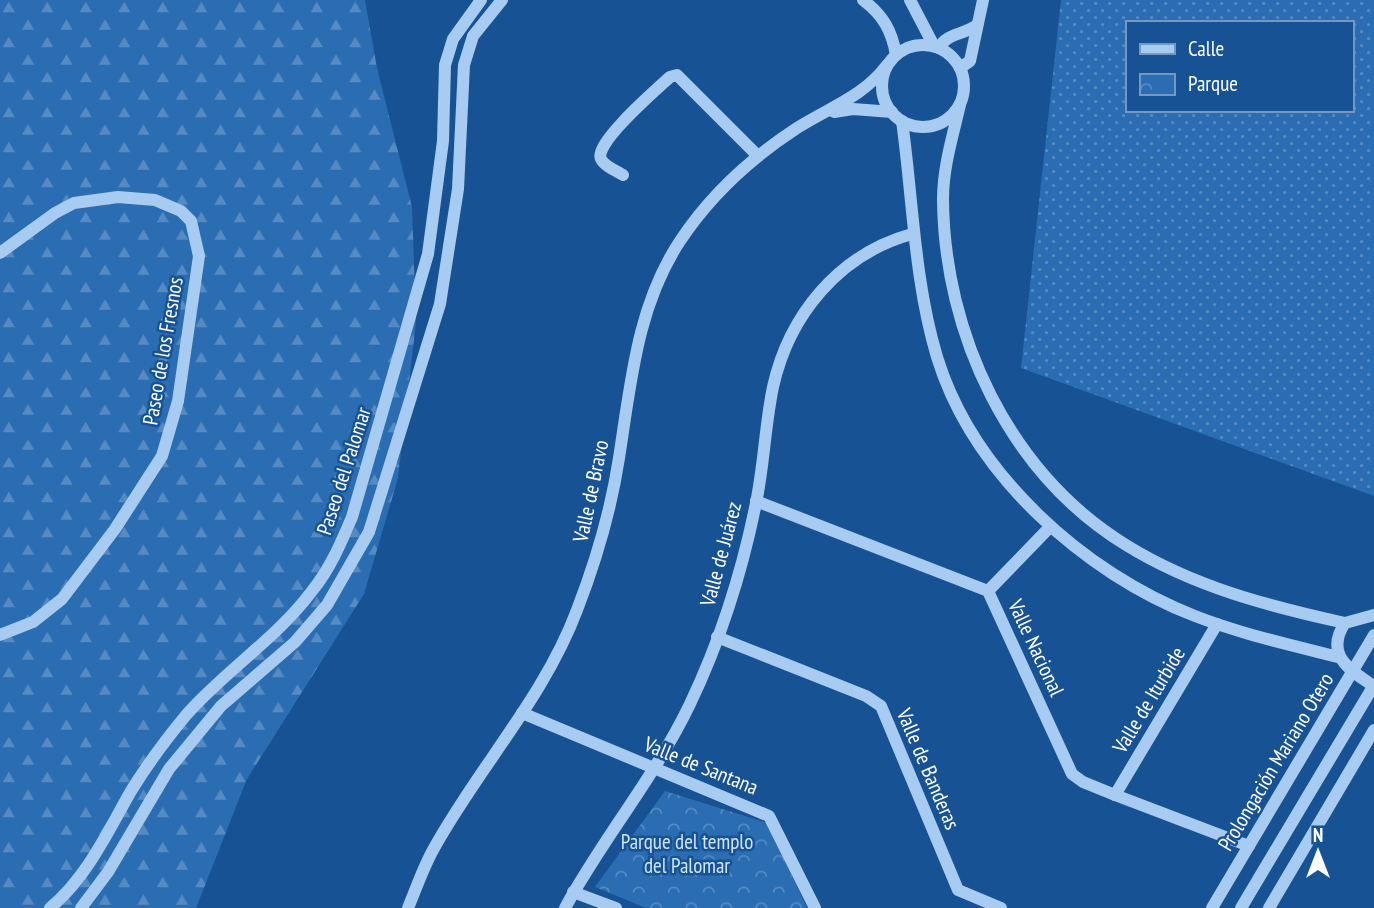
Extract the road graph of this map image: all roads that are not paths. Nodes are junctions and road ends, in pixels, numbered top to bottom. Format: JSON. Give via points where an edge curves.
{"nodes":[{"id":1,"x":481,"y":0,"type":"edge"},
{"id":2,"x":502,"y":0,"type":"edge"},
{"id":3,"x":863,"y":0,"type":"edge"},
{"id":4,"x":910,"y":0,"type":"edge"},
{"id":5,"x":983,"y":0,"type":"edge"},
{"id":6,"x":977,"y":25,"type":"junction"},
{"id":7,"x":937,"y":47,"type":"junction"},
{"id":8,"x":896,"y":54,"type":"junction"},
{"id":9,"x":887,"y":65,"type":"junction"},
{"id":10,"x":960,"y":68,"type":"junction"},
{"id":11,"x":960,"y":105,"type":"junction"},
{"id":12,"x":827,"y":113,"type":"junction"},
{"id":13,"x":897,"y":117,"type":"junction"},
{"id":14,"x":461,"y":140,"type":"junction"},
{"id":15,"x":443,"y":141,"type":"junction"},
{"id":16,"x":758,"y":156,"type":"junction"},
{"id":17,"x":623,"y":175,"type":"dead end"},
{"id":18,"x":912,"y":234,"type":"junction"},
{"id":19,"x":0,"y":253,"type":"edge"},
{"id":20,"x":395,"y":372,"type":"junction"},
{"id":21,"x":420,"y":378,"type":"junction"},
{"id":22,"x":756,"y":501,"type":"junction"},
{"id":23,"x":1050,"y":527,"type":"junction"},
{"id":24,"x":988,"y":591,"type":"junction"},
{"id":25,"x":1374,"y":615,"type":"edge"},
{"id":26,"x":1217,"y":624,"type":"junction"},
{"id":27,"x":1345,"y":624,"type":"junction"},
{"id":28,"x":0,"y":635,"type":"edge"},
{"id":29,"x":1374,"y":635,"type":"edge"},
{"id":30,"x":717,"y":637,"type":"junction"},
{"id":31,"x":252,"y":653,"type":"junction"},
{"id":32,"x":1338,"y":657,"type":"junction"},
{"id":33,"x":263,"y":666,"type":"junction"},
{"id":34,"x":1352,"y":672,"type":"junction"},
{"id":35,"x":1374,"y":686,"type":"edge"},
{"id":36,"x":522,"y":713,"type":"junction"},
{"id":37,"x":1374,"y":730,"type":"edge"},
{"id":38,"x":655,"y":768,"type":"junction"},
{"id":39,"x":1115,"y":795,"type":"junction"},
{"id":40,"x":119,"y":812,"type":"junction"},
{"id":41,"x":138,"y":822,"type":"junction"},
{"id":42,"x":1249,"y":846,"type":"junction"},
{"id":43,"x":573,"y":892,"type":"junction"},
{"id":44,"x":50,"y":908,"type":"edge"},
{"id":45,"x":81,"y":908,"type":"edge"},
{"id":46,"x":408,"y":908,"type":"edge"},
{"id":47,"x":565,"y":908,"type":"edge"},
{"id":48,"x":616,"y":908,"type":"edge"},
{"id":49,"x":814,"y":908,"type":"edge"},
{"id":50,"x":1001,"y":908,"type":"edge"},
{"id":51,"x":1212,"y":908,"type":"edge"},
{"id":52,"x":1241,"y":908,"type":"edge"},
{"id":53,"x":1269,"y":908,"type":"edge"}],
"edges":[{"from":1,"to":15,"type":"street","name":"Paseo del Palomar","via":[[453,39],[445,65]]},
{"from":2,"to":14,"type":"street","name":"Paseo del Palomar","via":[[473,36],[464,65]]},
{"from":3,"to":8,"type":"street","via":[[885,21]]},
{"from":4,"to":7,"type":"street"},
{"from":5,"to":6,"type":"street"},
{"from":6,"to":7,"type":"street"},
{"from":6,"to":10,"type":"street","via":[[970,61]]},
{"from":7,"to":8,"type":"street","via":[[908,48]]},
{"from":7,"to":10,"type":"street"},
{"from":8,"to":9,"type":"street"},
{"from":9,"to":12,"type":"street","name":"Valle de Bravo","via":[[860,93]]},
{"from":9,"to":13,"type":"street","via":[[883,98]]},
{"from":10,"to":11,"type":"street","via":[[964,91]]},
{"from":11,"to":13,"type":"street","via":[[952,116],[928,127]]},
{"from":11,"to":27,"type":"street","via":[[943,196],[954,299],[969,349],[1018,443],[1079,508],[1124,544],[1212,589]]},
{"from":12,"to":13,"type":"street","name":"Valle de Bravo","via":[[853,109]]},
{"from":12,"to":16,"type":"street","name":"Valle de Bravo"},
{"from":13,"to":18,"type":"street","via":[[911,191]]},
{"from":14,"to":15,"type":"street"},
{"from":14,"to":21,"type":"street","name":"Paseo del Palomar","via":[[453,230]]},
{"from":15,"to":20,"type":"street","name":"Paseo del Palomar","via":[[428,254]]},
{"from":16,"to":17,"type":"street","via":[[677,75],[602,147],[602,162]]},
{"from":16,"to":36,"type":"street","name":"Valle de Bravo","via":[[722,188],[692,224],[656,287],[635,354],[619,458],[596,559],[561,647]]},
{"from":18,"to":22,"type":"street","name":"Valle de Juárez","via":[[850,263],[803,314],[779,364]]},
{"from":18,"to":23,"type":"street","via":[[932,340],[958,403],[990,460]]},
{"from":19,"to":28,"type":"street","name":"Paseo de los Fresnos","via":[[74,203],[118,197],[155,200],[181,211],[191,222],[199,256],[178,401],[162,456],[62,599],[33,622]]},
{"from":20,"to":21,"type":"street"},
{"from":20,"to":31,"type":"street","name":"Paseo del Palomar","via":[[337,553],[312,592]]},
{"from":21,"to":33,"type":"street","name":"Paseo del Palomar","via":[[369,531],[327,604],[295,642]]},
{"from":22,"to":24,"type":"street","name":"Valle Nacional"},
{"from":22,"to":30,"type":"street","name":"Valle de Juárez","via":[[737,582]]},
{"from":23,"to":24,"type":"street"},
{"from":23,"to":26,"type":"street","via":[[1099,565],[1148,594]]},
{"from":24,"to":39,"type":"street","name":"Valle Nacional","via":[[1072,774]]},
{"from":25,"to":27,"type":"street"},
{"from":26,"to":32,"type":"street"},
{"from":26,"to":39,"type":"street","name":"Valle de Iturbide"},
{"from":27,"to":32,"type":"street","via":[[1338,638]]},
{"from":29,"to":34,"type":"street","name":"Prolongación Mariano Otero"},
{"from":30,"to":38,"type":"street","name":"Valle de Juárez","via":[[690,704]]},
{"from":30,"to":50,"type":"street","name":"Valle de Banderas","via":[[881,706],[958,890]]},
{"from":31,"to":33,"type":"street"},
{"from":31,"to":40,"type":"street","name":"Paseo del Palomar","via":[[187,714]]},
{"from":32,"to":34,"type":"street"},
{"from":33,"to":41,"type":"street","name":"Paseo del Palomar","via":[[204,725],[169,769]]},
{"from":34,"to":35,"type":"street"},
{"from":34,"to":42,"type":"street","name":"Prolongación Mariano Otero"},
{"from":35,"to":52,"type":"street"},
{"from":36,"to":38,"type":"street","name":"Valle de Santana"},
{"from":36,"to":46,"type":"street","name":"Valle de Bravo","via":[[432,851]]},
{"from":37,"to":53,"type":"street"},
{"from":38,"to":43,"type":"street","name":"Valle de Juárez"},
{"from":38,"to":49,"type":"street","name":"Valle de Santana","via":[[769,816]]},
{"from":39,"to":42,"type":"street","name":"Valle Nacional"},
{"from":40,"to":41,"type":"street"},
{"from":40,"to":44,"type":"street","name":"Paseo del Palomar","via":[[88,866]]},
{"from":41,"to":45,"type":"street","name":"Paseo del Palomar"},
{"from":42,"to":51,"type":"street","name":"Prolongación Mariano Otero"},
{"from":43,"to":47,"type":"street","name":"Valle de Juárez"},
{"from":43,"to":48,"type":"street"}]}
